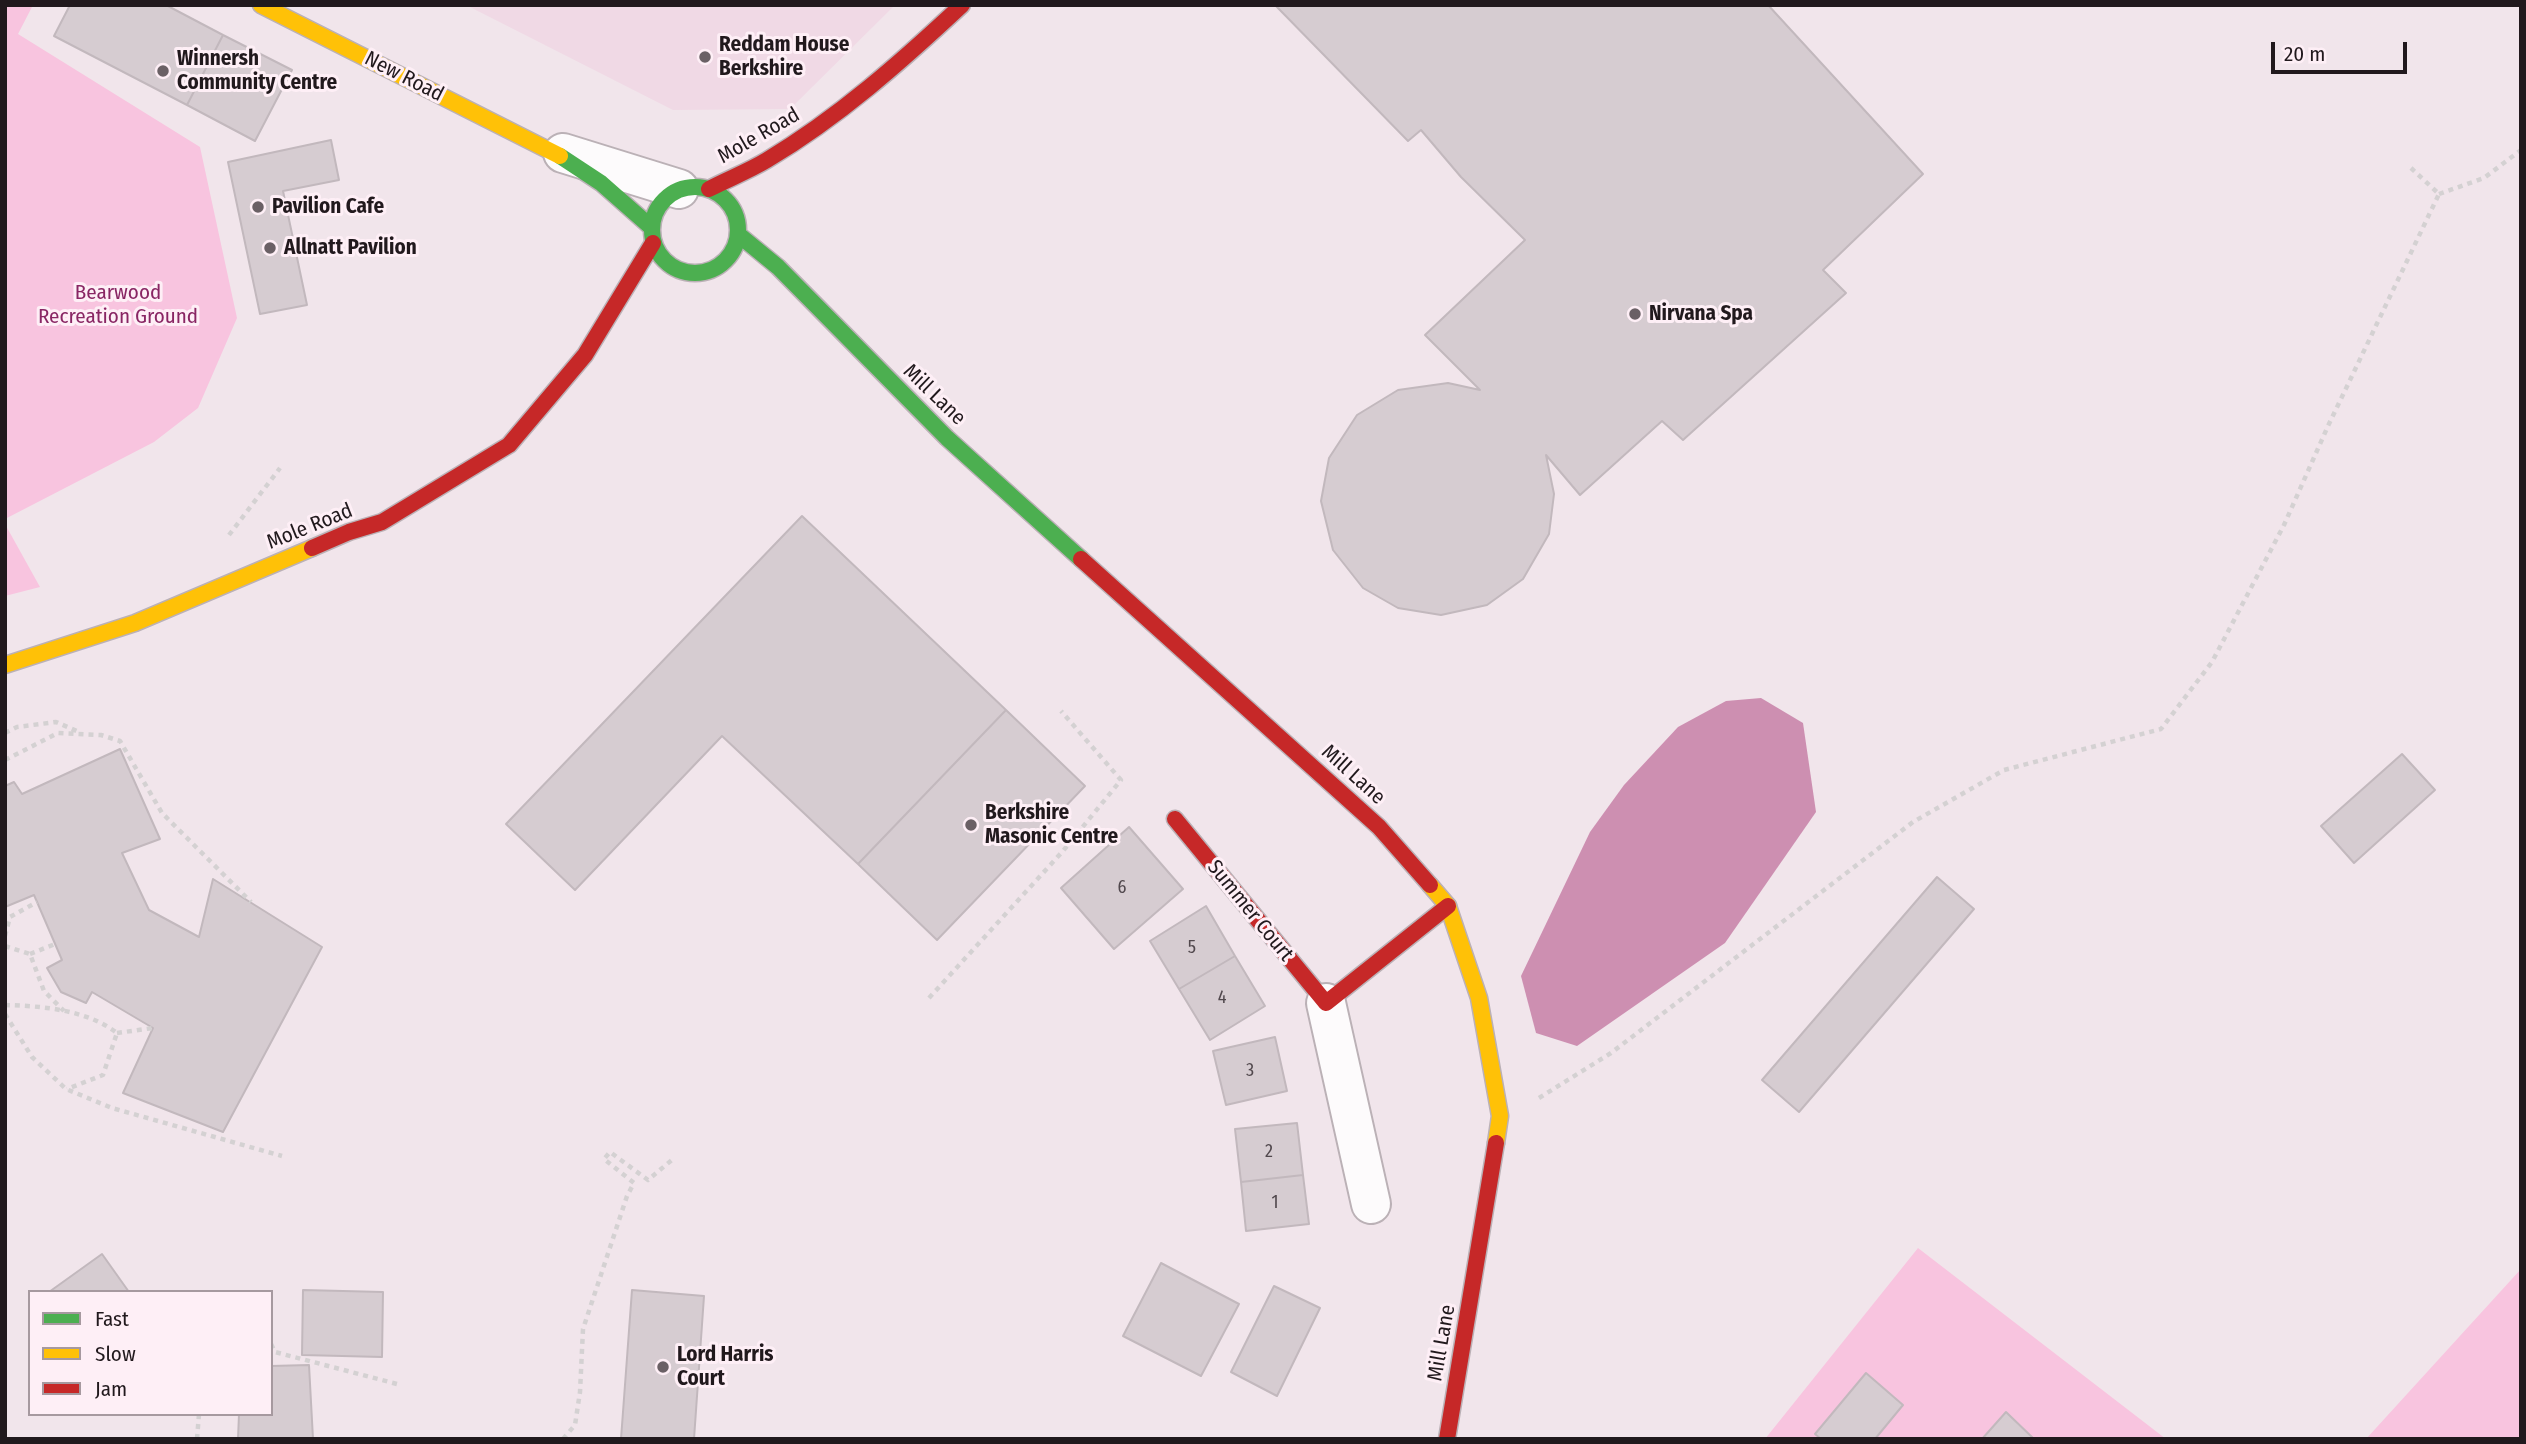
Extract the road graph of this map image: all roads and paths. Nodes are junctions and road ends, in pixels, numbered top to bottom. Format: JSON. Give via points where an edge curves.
{"nodes":[{"id":1,"x":261,"y":5,"type":"edge"},
{"id":2,"x":962,"y":5,"type":"edge"},
{"id":3,"x":829,"y":119,"type":"junction"},
{"id":4,"x":547,"y":148,"type":"junction"},
{"id":5,"x":2521,"y":150,"type":"edge"},
{"id":6,"x":789,"y":163,"type":"dead end"},
{"id":7,"x":2411,"y":168,"type":"dead end"},
{"id":8,"x":694,"y":189,"type":"junction"},
{"id":9,"x":2439,"y":194,"type":"junction"},
{"id":10,"x":741,"y":221,"type":"junction"},
{"id":11,"x":652,"y":236,"type":"junction"},
{"id":12,"x":779,"y":293,"type":"dead end"},
{"id":13,"x":822,"y":315,"type":"junction"},
{"id":14,"x":626,"y":319,"type":"dead end"},
{"id":15,"x":585,"y":355,"type":"junction"},
{"id":16,"x":5,"y":665,"type":"edge"},
{"id":17,"x":1060,"y":712,"type":"dead end"},
{"id":18,"x":5,"y":733,"type":"edge"},
{"id":19,"x":83,"y":734,"type":"junction"},
{"id":20,"x":5,"y":760,"type":"edge"},
{"id":21,"x":1175,"y":819,"type":"dead end"},
{"id":22,"x":37,"y":902,"type":"dead end"},
{"id":23,"x":251,"y":902,"type":"dead end"},
{"id":24,"x":1448,"y":906,"type":"junction"},
{"id":25,"x":5,"y":936,"type":"edge"},
{"id":26,"x":55,"y":944,"type":"dead end"},
{"id":27,"x":5,"y":946,"type":"edge"},
{"id":28,"x":30,"y":954,"type":"junction"},
{"id":29,"x":929,"y":998,"type":"dead end"},
{"id":30,"x":1326,"y":1003,"type":"junction"},
{"id":31,"x":5,"y":1005,"type":"edge"},
{"id":32,"x":65,"y":1012,"type":"junction"},
{"id":33,"x":5,"y":1014,"type":"edge"},
{"id":34,"x":153,"y":1028,"type":"dead end"},
{"id":35,"x":117,"y":1033,"type":"junction"},
{"id":36,"x":66,"y":1089,"type":"junction"},
{"id":37,"x":1500,"y":1116,"type":"junction"},
{"id":38,"x":282,"y":1156,"type":"dead end"},
{"id":39,"x":673,"y":1159,"type":"dead end"},
{"id":40,"x":1371,"y":1204,"type":"dead end"},
{"id":41,"x":273,"y":1348,"type":"edge"},
{"id":42,"x":397,"y":1384,"type":"dead end"},
{"id":43,"x":199,"y":1416,"type":"edge"},
{"id":44,"x":197,"y":1439,"type":"edge"},
{"id":45,"x":563,"y":1439,"type":"edge"},
{"id":46,"x":1447,"y":1439,"type":"edge"}],
"edges":[{"from":1,"to":4,"type":"street","name":"New Road"},
{"from":2,"to":3,"type":"street","name":"Mole Road"},
{"from":3,"to":6,"type":"street","name":"Mole Road"},
{"from":3,"to":8,"type":"street","name":"Mole Road","via":[[766,161]]},
{"from":4,"to":8,"type":"street","name":"New Road"},
{"from":4,"to":11,"type":"street","name":"New Road","via":[[601,183]]},
{"from":5,"to":9,"type":"path","via":[[2484,178]]},
{"from":7,"to":9,"type":"path"},
{"from":8,"to":10,"type":"street","via":[[721,195]]},
{"from":8,"to":11,"type":"street","via":[[666,197],[655,213]]},
{"from":9,"to":37,"type":"path","via":[[2284,525],[2212,662],[2161,729],[2004,770],[1913,822],[1611,1053]]},
{"from":10,"to":11,"type":"street","via":[[728,267],[695,274],[675,275],[660,257]]},
{"from":10,"to":13,"type":"street","name":"Mill Lane"},
{"from":11,"to":15,"type":"street","name":"Mole Road"},
{"from":12,"to":13,"type":"street","name":"Mill Lane"},
{"from":13,"to":24,"type":"street","name":"Mill Lane","via":[[947,438],[1379,827]]},
{"from":14,"to":15,"type":"street","name":"Mole Road"},
{"from":15,"to":16,"type":"street","name":"Mole Road","via":[[509,444],[382,522],[135,623]]},
{"from":17,"to":29,"type":"path","via":[[1121,780],[1063,852]]},
{"from":18,"to":19,"type":"path","via":[[56,722]]},
{"from":19,"to":20,"type":"path","via":[[58,733]]},
{"from":19,"to":23,"type":"path","via":[[120,741],[162,813]]},
{"from":21,"to":30,"type":"street","name":"Summer Court"},
{"from":22,"to":25,"type":"path","via":[[10,918]]},
{"from":24,"to":30,"type":"street"},
{"from":24,"to":37,"type":"street","name":"Mill Lane","via":[[1479,998]]},
{"from":26,"to":28,"type":"path"},
{"from":27,"to":28,"type":"path"},
{"from":28,"to":32,"type":"path","via":[[44,991]]},
{"from":30,"to":40,"type":"street","name":"Summer Court"},
{"from":31,"to":32,"type":"path"},
{"from":32,"to":35,"type":"path","via":[[101,1021]]},
{"from":33,"to":36,"type":"path","via":[[32,1057]]},
{"from":34,"to":35,"type":"path"},
{"from":35,"to":36,"type":"path","via":[[103,1076]]},
{"from":36,"to":38,"type":"path","via":[[112,1108]]},
{"from":37,"to":46,"type":"street","name":"Mill Lane"},
{"from":39,"to":45,"type":"path","via":[[648,1180],[611,1152],[604,1159],[634,1183],[583,1329],[575,1425]]},
{"from":41,"to":42,"type":"path","via":[[275,1353]]},
{"from":43,"to":44,"type":"path"}]}
